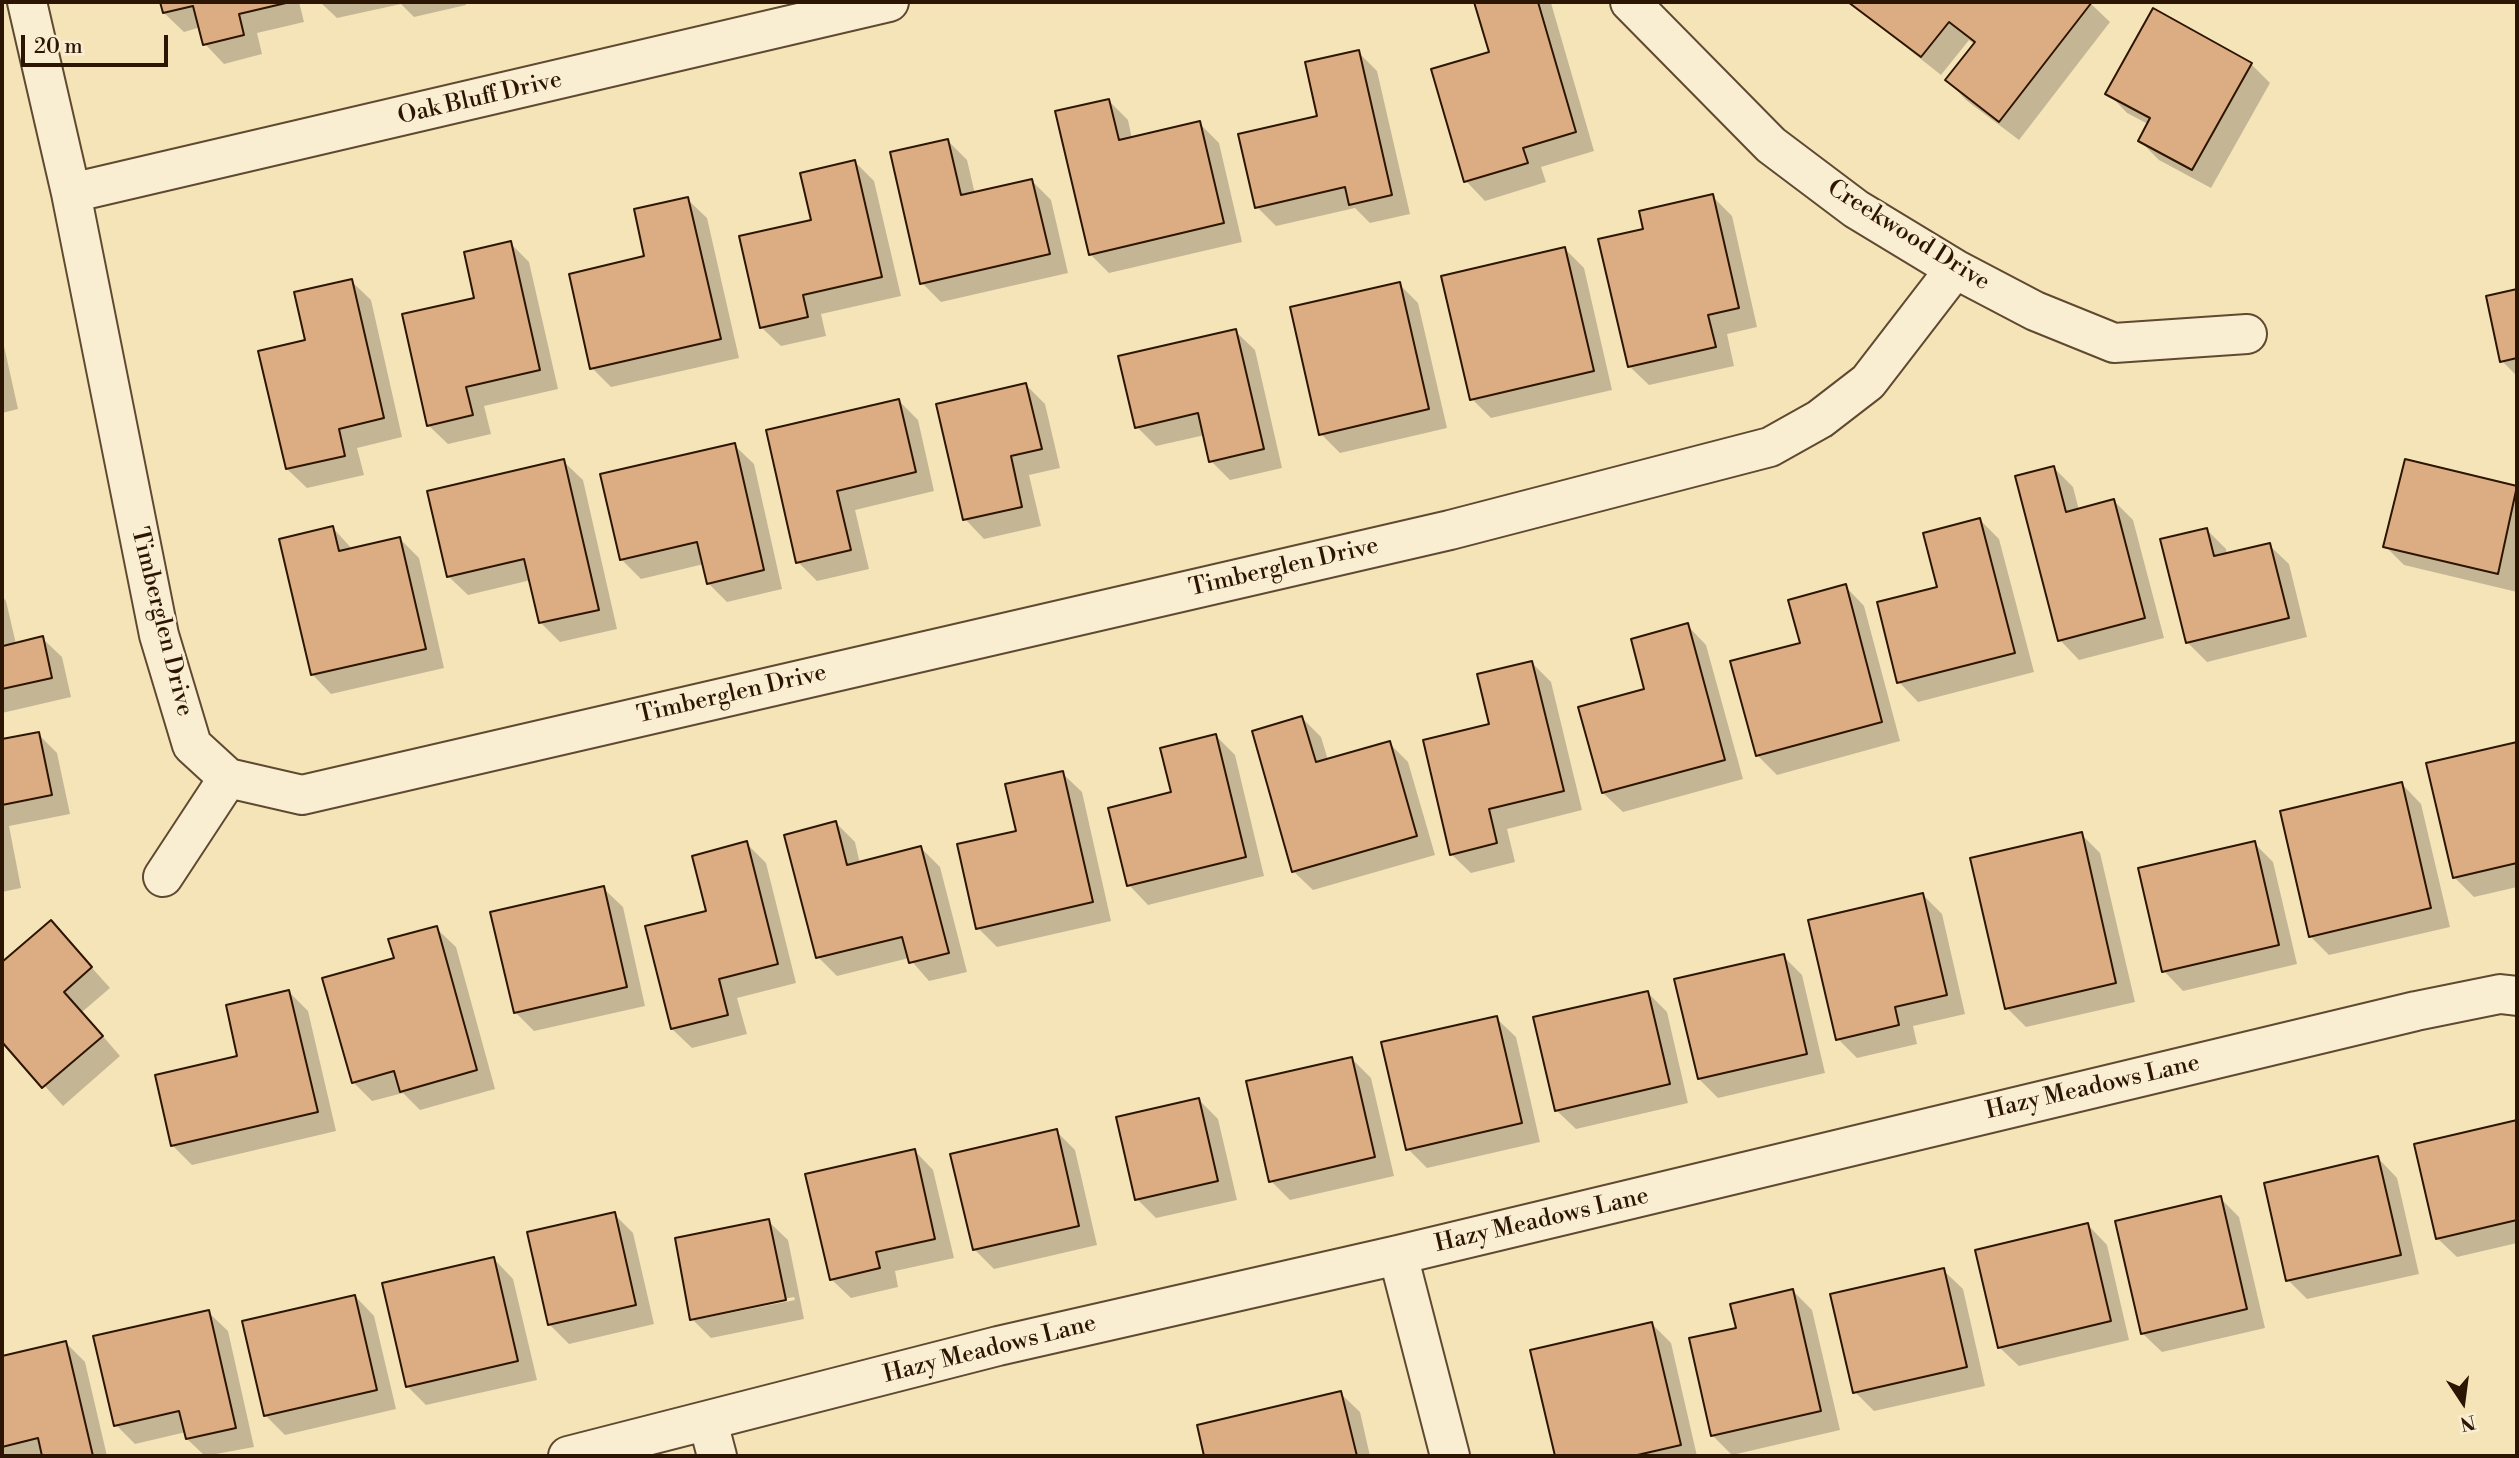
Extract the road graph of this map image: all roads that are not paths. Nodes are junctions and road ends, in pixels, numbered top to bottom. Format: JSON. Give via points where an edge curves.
{"nodes":[{"id":1,"x":27,"y":2,"type":"edge"},
{"id":2,"x":889,"y":2,"type":"edge"},
{"id":3,"x":1630,"y":2,"type":"edge"},
{"id":4,"x":71,"y":193,"type":"junction"},
{"id":5,"x":1955,"y":270,"type":"junction"},
{"id":6,"x":2247,"y":334,"type":"dead end"},
{"id":7,"x":228,"y":778,"type":"junction"},
{"id":8,"x":163,"y":877,"type":"dead end"},
{"id":9,"x":2517,"y":996,"type":"edge"},
{"id":10,"x":1398,"y":1255,"type":"junction"},
{"id":11,"x":713,"y":1439,"type":"edge"},
{"id":12,"x":568,"y":1456,"type":"edge"},
{"id":13,"x":1450,"y":1456,"type":"edge"}],
"edges":[{"from":1,"to":4,"type":"street","name":"Timberglen Drive"},
{"from":2,"to":4,"type":"street","name":"Oak Bluff Drive"},
{"from":3,"to":5,"type":"street","name":"Creekwood Drive","via":[[1771,145],[1856,209]]},
{"from":4,"to":7,"type":"street","name":"Timberglen Drive","via":[[159,635],[191,745]]},
{"from":5,"to":6,"type":"street","name":"Creekwood Drive","via":[[2035,311],[2113,343]]},
{"from":5,"to":7,"type":"street","name":"Timberglen Drive","via":[[1868,382],[1820,419],[1770,447],[1450,530],[302,795]]},
{"from":7,"to":8,"type":"street"},
{"from":9,"to":10,"type":"street","name":"Hazy Meadows Lane","via":[[2500,994],[2403,1014]]},
{"from":10,"to":11,"type":"street","name":"Hazy Meadows Lane","via":[[998,1346]]},
{"from":10,"to":13,"type":"street"},
{"from":11,"to":12,"type":"street","name":"Hazy Meadows Lane"}]}
